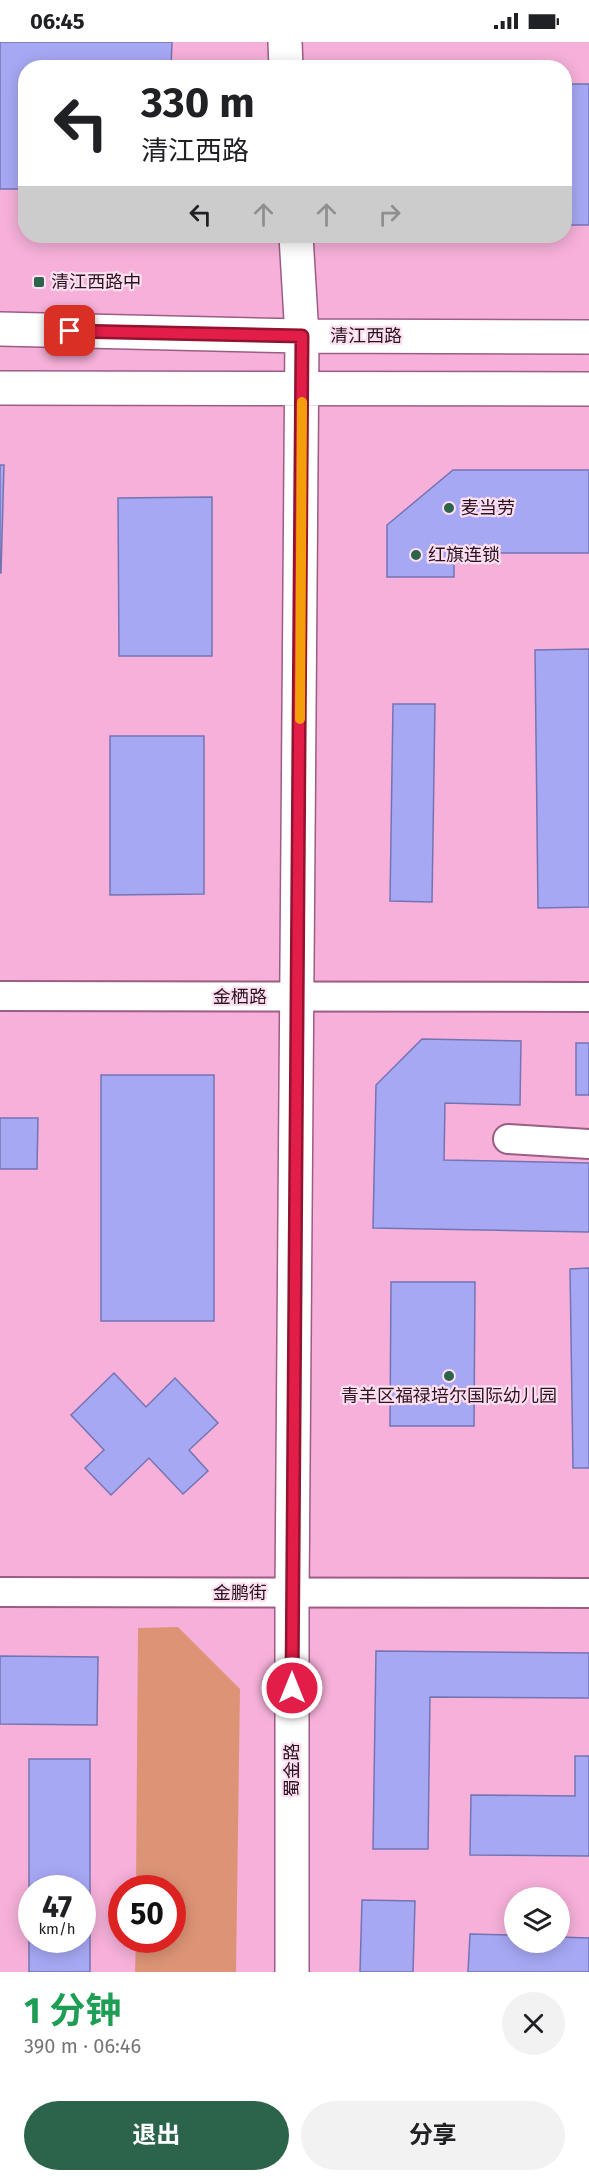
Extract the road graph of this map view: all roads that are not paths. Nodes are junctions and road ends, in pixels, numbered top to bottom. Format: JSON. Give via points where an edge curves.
{"nodes":[{"id":1,"x":285,"y":42,"type":"edge"},
{"id":2,"x":286,"y":60,"type":"edge"},
{"id":3,"x":296,"y":243,"type":"edge"},
{"id":4,"x":0,"y":329,"type":"edge"},
{"id":5,"x":302,"y":336,"type":"junction"},
{"id":6,"x":589,"y":337,"type":"edge"},
{"id":7,"x":0,"y":388,"type":"edge"},
{"id":8,"x":589,"y":389,"type":"edge"},
{"id":9,"x":302,"y":390,"type":"junction"},
{"id":10,"x":0,"y":996,"type":"edge"},
{"id":11,"x":298,"y":997,"type":"junction"},
{"id":12,"x":589,"y":997,"type":"edge"},
{"id":13,"x":508,"y":1139,"type":"dead end"},
{"id":14,"x":589,"y":1144,"type":"edge"},
{"id":15,"x":0,"y":1592,"type":"edge"},
{"id":16,"x":292,"y":1593,"type":"junction"},
{"id":17,"x":589,"y":1593,"type":"edge"},
{"id":18,"x":292,"y":1972,"type":"edge"}],
"edges":[{"from":1,"to":2,"type":"main road"},
{"from":3,"to":5,"type":"main road","name":"蜀金路"},
{"from":4,"to":5,"type":"main road","name":"清江西路"},
{"from":5,"to":6,"type":"main road","name":"清江西路"},
{"from":5,"to":9,"type":"main road","name":"蜀金路"},
{"from":7,"to":9,"type":"main road"},
{"from":8,"to":9,"type":"main road"},
{"from":9,"to":11,"type":"main road","name":"蜀金路"},
{"from":10,"to":11,"type":"street","name":"金栖路"},
{"from":11,"to":12,"type":"street","name":"金栖路"},
{"from":11,"to":16,"type":"main road","name":"蜀金路"},
{"from":13,"to":14,"type":"street"},
{"from":15,"to":16,"type":"street","name":"金鹏街"},
{"from":16,"to":17,"type":"street","name":"金鹏街"},
{"from":16,"to":18,"type":"main road","name":"蜀金路"}]}
